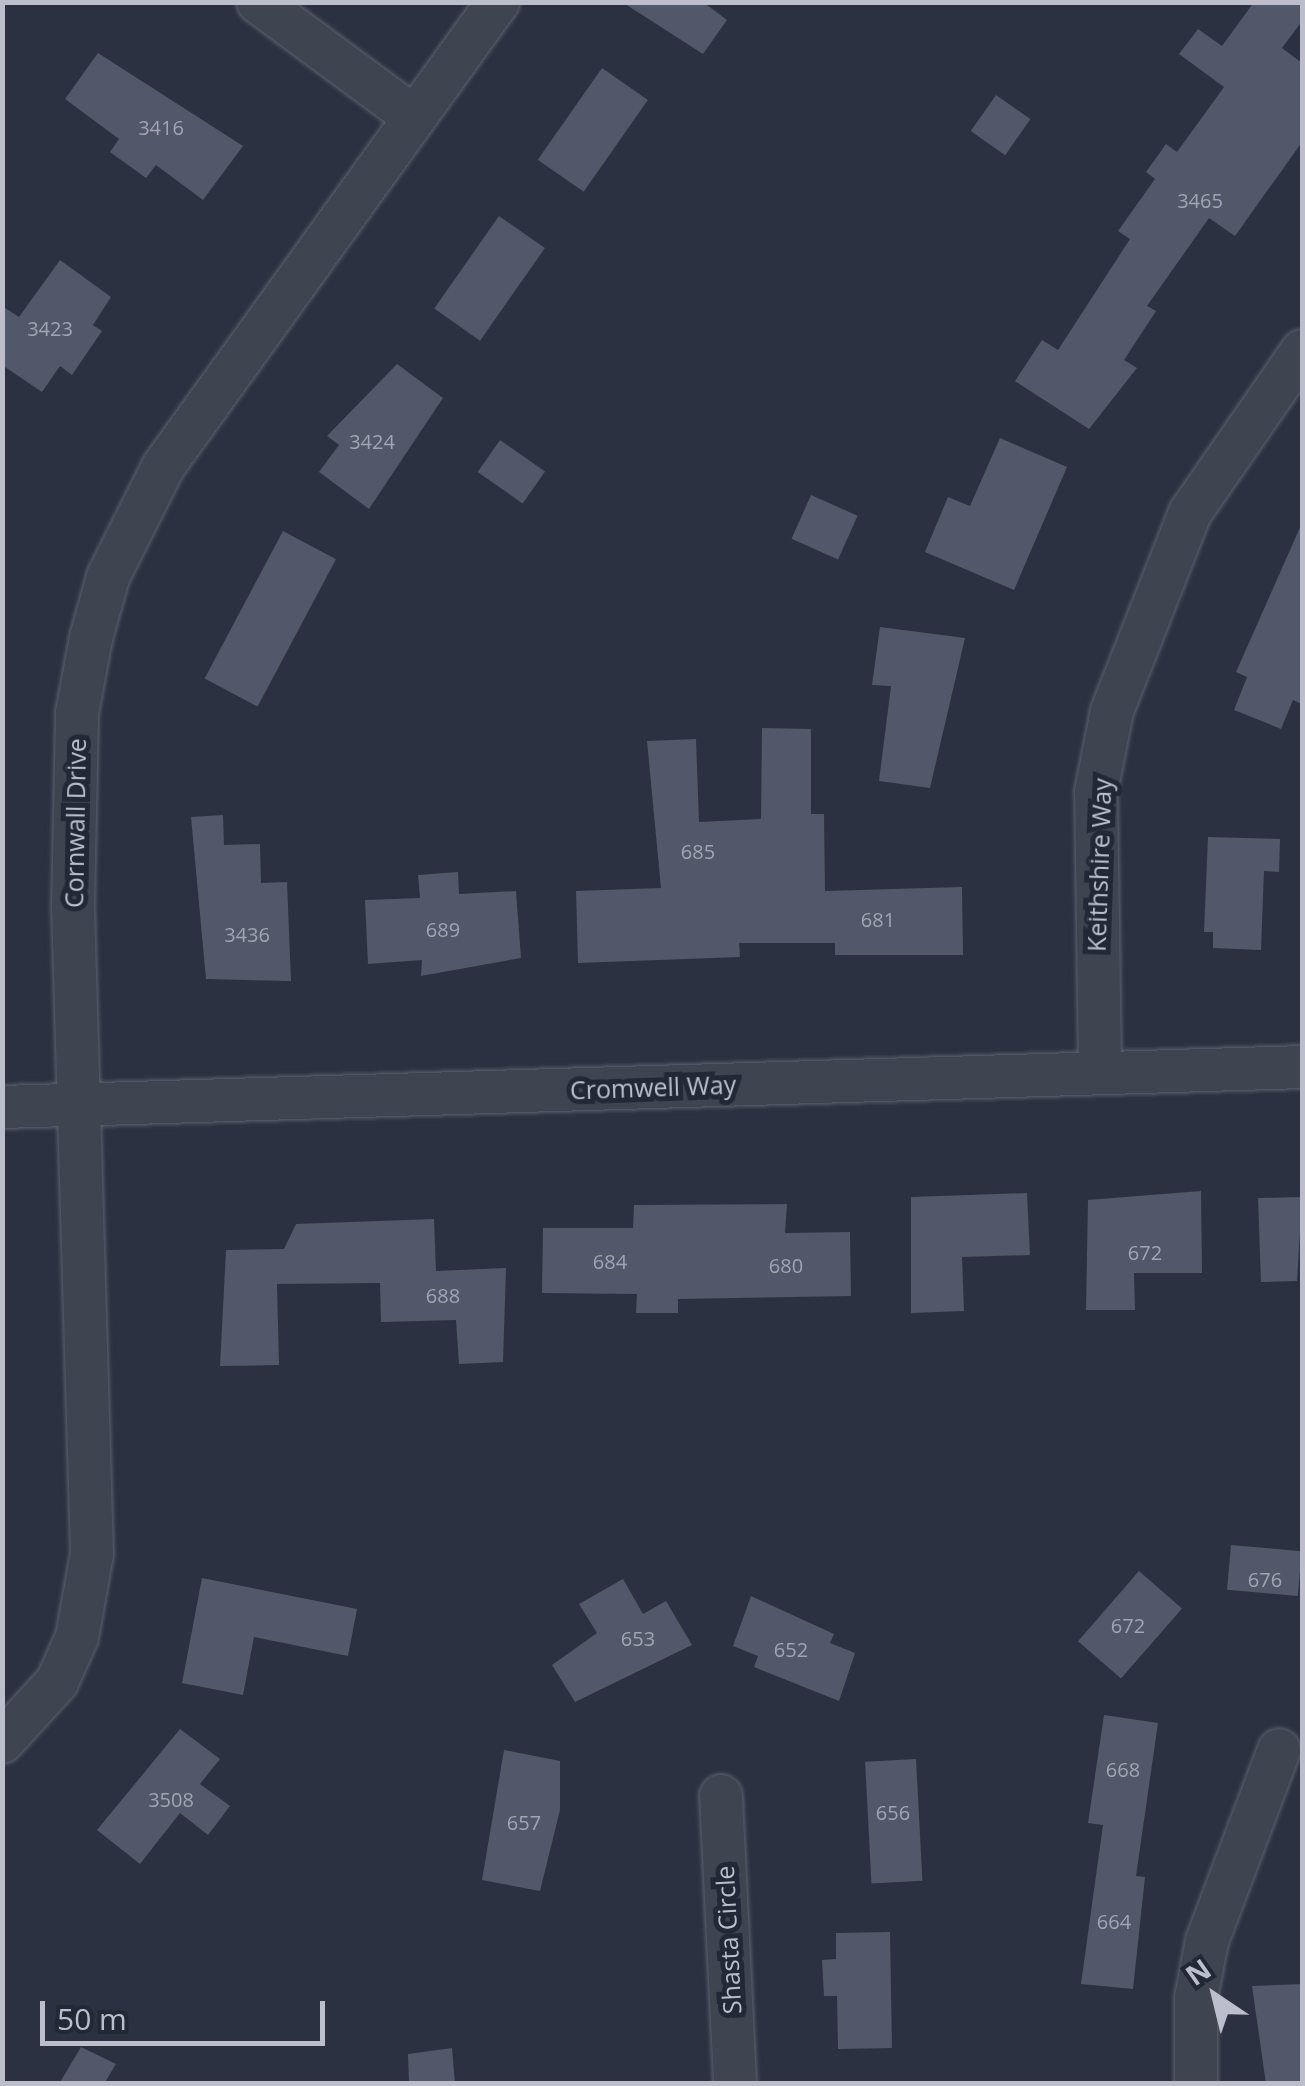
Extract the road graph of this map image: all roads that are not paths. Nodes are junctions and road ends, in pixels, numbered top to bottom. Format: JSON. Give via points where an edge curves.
{"nodes":[{"id":1,"x":258,"y":2,"type":"edge"},
{"id":2,"x":498,"y":2,"type":"edge"},
{"id":3,"x":414,"y":118,"type":"junction"},
{"id":4,"x":1302,"y":352,"type":"edge"},
{"id":5,"x":1302,"y":1067,"type":"edge"},
{"id":6,"x":1100,"y":1070,"type":"junction"},
{"id":7,"x":82,"y":1105,"type":"junction"},
{"id":8,"x":2,"y":1107,"type":"edge"},
{"id":9,"x":2,"y":1742,"type":"edge"},
{"id":10,"x":1279,"y":1750,"type":"dead end"},
{"id":11,"x":721,"y":1796,"type":"dead end"},
{"id":12,"x":735,"y":2084,"type":"edge"},
{"id":13,"x":1196,"y":2084,"type":"edge"}],
"edges":[{"from":1,"to":3,"type":"street"},
{"from":2,"to":3,"type":"street","name":"Cornwall Drive"},
{"from":3,"to":7,"type":"street","name":"Cornwall Drive","via":[[163,467],[108,577],[77,713],[73,787]]},
{"from":4,"to":6,"type":"street","name":"Keithshire Way","via":[[1190,513],[1112,712],[1096,792]]},
{"from":5,"to":6,"type":"street","name":"Cromwell Way"},
{"from":6,"to":7,"type":"street","name":"Cromwell Way"},
{"from":7,"to":8,"type":"street","name":"Cromwell Way"},
{"from":7,"to":9,"type":"street","name":"Cornwall Drive","via":[[88,1595],[57,1682]]},
{"from":10,"to":13,"type":"street","via":[[1207,1940]]},
{"from":11,"to":12,"type":"street","name":"Shasta Circle"}]}
